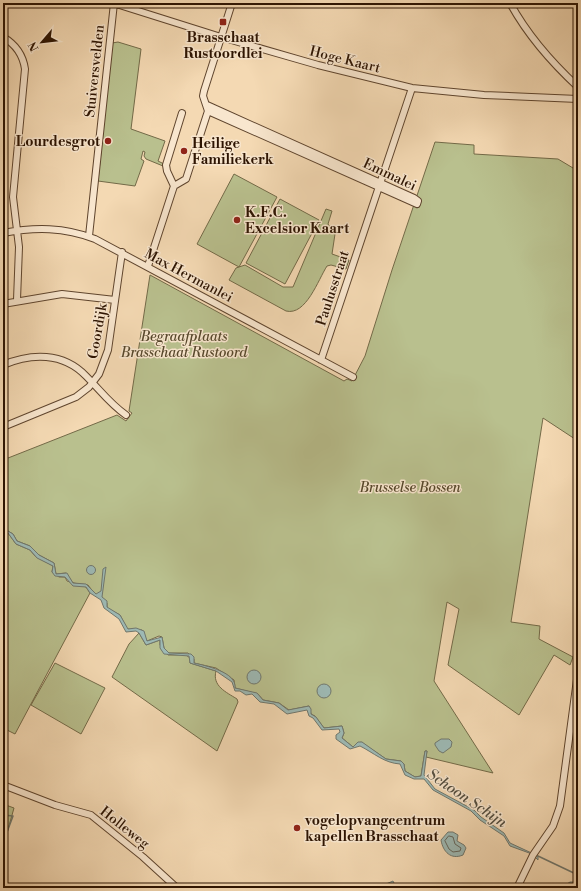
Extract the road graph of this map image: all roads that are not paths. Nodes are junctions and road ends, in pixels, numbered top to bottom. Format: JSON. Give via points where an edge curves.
{"nodes":[{"id":1,"x":113,"y":3,"type":"edge"},
{"id":2,"x":232,"y":3,"type":"edge"},
{"id":3,"x":510,"y":3,"type":"edge"},
{"id":4,"x":121,"y":4,"type":"edge"},
{"id":5,"x":3,"y":37,"type":"edge"},
{"id":6,"x":221,"y":38,"type":"junction"},
{"id":7,"x":578,"y":87,"type":"edge"},
{"id":8,"x":412,"y":88,"type":"junction"},
{"id":9,"x":578,"y":99,"type":"edge"},
{"id":10,"x":207,"y":108,"type":"junction"},
{"id":11,"x":182,"y":112,"type":"dead end"},
{"id":12,"x":379,"y":184,"type":"junction"},
{"id":13,"x":174,"y":186,"type":"junction"},
{"id":14,"x":17,"y":231,"type":"junction"},
{"id":15,"x":3,"y":233,"type":"edge"},
{"id":16,"x":88,"y":236,"type":"junction"},
{"id":17,"x":122,"y":252,"type":"junction"},
{"id":18,"x":148,"y":266,"type":"junction"},
{"id":19,"x":17,"y":300,"type":"junction"},
{"id":20,"x":115,"y":300,"type":"junction"},
{"id":21,"x":3,"y":304,"type":"edge"},
{"id":22,"x":321,"y":360,"type":"junction"},
{"id":23,"x":3,"y":365,"type":"edge"},
{"id":24,"x":353,"y":377,"type":"dead end"},
{"id":25,"x":92,"y":383,"type":"junction"},
{"id":26,"x":126,"y":415,"type":"dead end"},
{"id":27,"x":3,"y":427,"type":"edge"},
{"id":28,"x":578,"y":674,"type":"edge"},
{"id":29,"x":3,"y":785,"type":"edge"},
{"id":30,"x":177,"y":888,"type":"edge"},
{"id":31,"x":517,"y":888,"type":"edge"}],
"edges":[{"from":1,"to":4,"type":"street","name":"Hoge Kaart"},
{"from":1,"to":16,"type":"street","name":"Stuiversvelden"},
{"from":2,"to":6,"type":"street"},
{"from":3,"to":7,"type":"street","via":[[526,32],[543,53]]},
{"from":4,"to":6,"type":"street","name":"Hoge Kaart"},
{"from":5,"to":14,"type":"street","via":[[18,50],[25,69],[13,197]]},
{"from":6,"to":8,"type":"street","name":"Hoge Kaart"},
{"from":6,"to":10,"type":"street","via":[[204,91]]},
{"from":8,"to":9,"type":"street","name":"Hoge Kaart","via":[[484,95]]},
{"from":8,"to":12,"type":"street","name":"Paulusstraat"},
{"from":10,"to":12,"type":"street","name":"Emmalei"},
{"from":10,"to":13,"type":"street","via":[[186,179]]},
{"from":11,"to":13,"type":"street","via":[[166,165]]},
{"from":12,"to":12,"type":"street","name":"Emmalei","via":[[417,204],[418,201],[414,198]]},
{"from":12,"to":22,"type":"street","name":"Paulusstraat"},
{"from":13,"to":18,"type":"street"},
{"from":14,"to":15,"type":"street","name":"Max Hermanlei"},
{"from":14,"to":16,"type":"street","name":"Max Hermanlei","via":[[55,229]]},
{"from":14,"to":19,"type":"street"},
{"from":16,"to":17,"type":"street","name":"Max Hermanlei"},
{"from":17,"to":18,"type":"street","name":"Max Hermanlei"},
{"from":17,"to":20,"type":"street","name":"Goordijk"},
{"from":18,"to":22,"type":"street","name":"Max Hermanlei"},
{"from":19,"to":20,"type":"street","via":[[62,294]]},
{"from":19,"to":21,"type":"street"},
{"from":20,"to":25,"type":"street","name":"Goordijk","via":[[106,358]]},
{"from":22,"to":24,"type":"street","name":"Max Hermanlei"},
{"from":23,"to":25,"type":"street","via":[[25,357],[51,357],[73,366]]},
{"from":25,"to":26,"type":"street","via":[[109,403]]},
{"from":25,"to":27,"type":"street","name":"Goordijk","via":[[68,401]]},
{"from":28,"to":31,"type":"street","via":[[560,806],[552,826]]},
{"from":29,"to":30,"type":"street","name":"Holleweg","via":[[55,805],[91,815]]}]}
